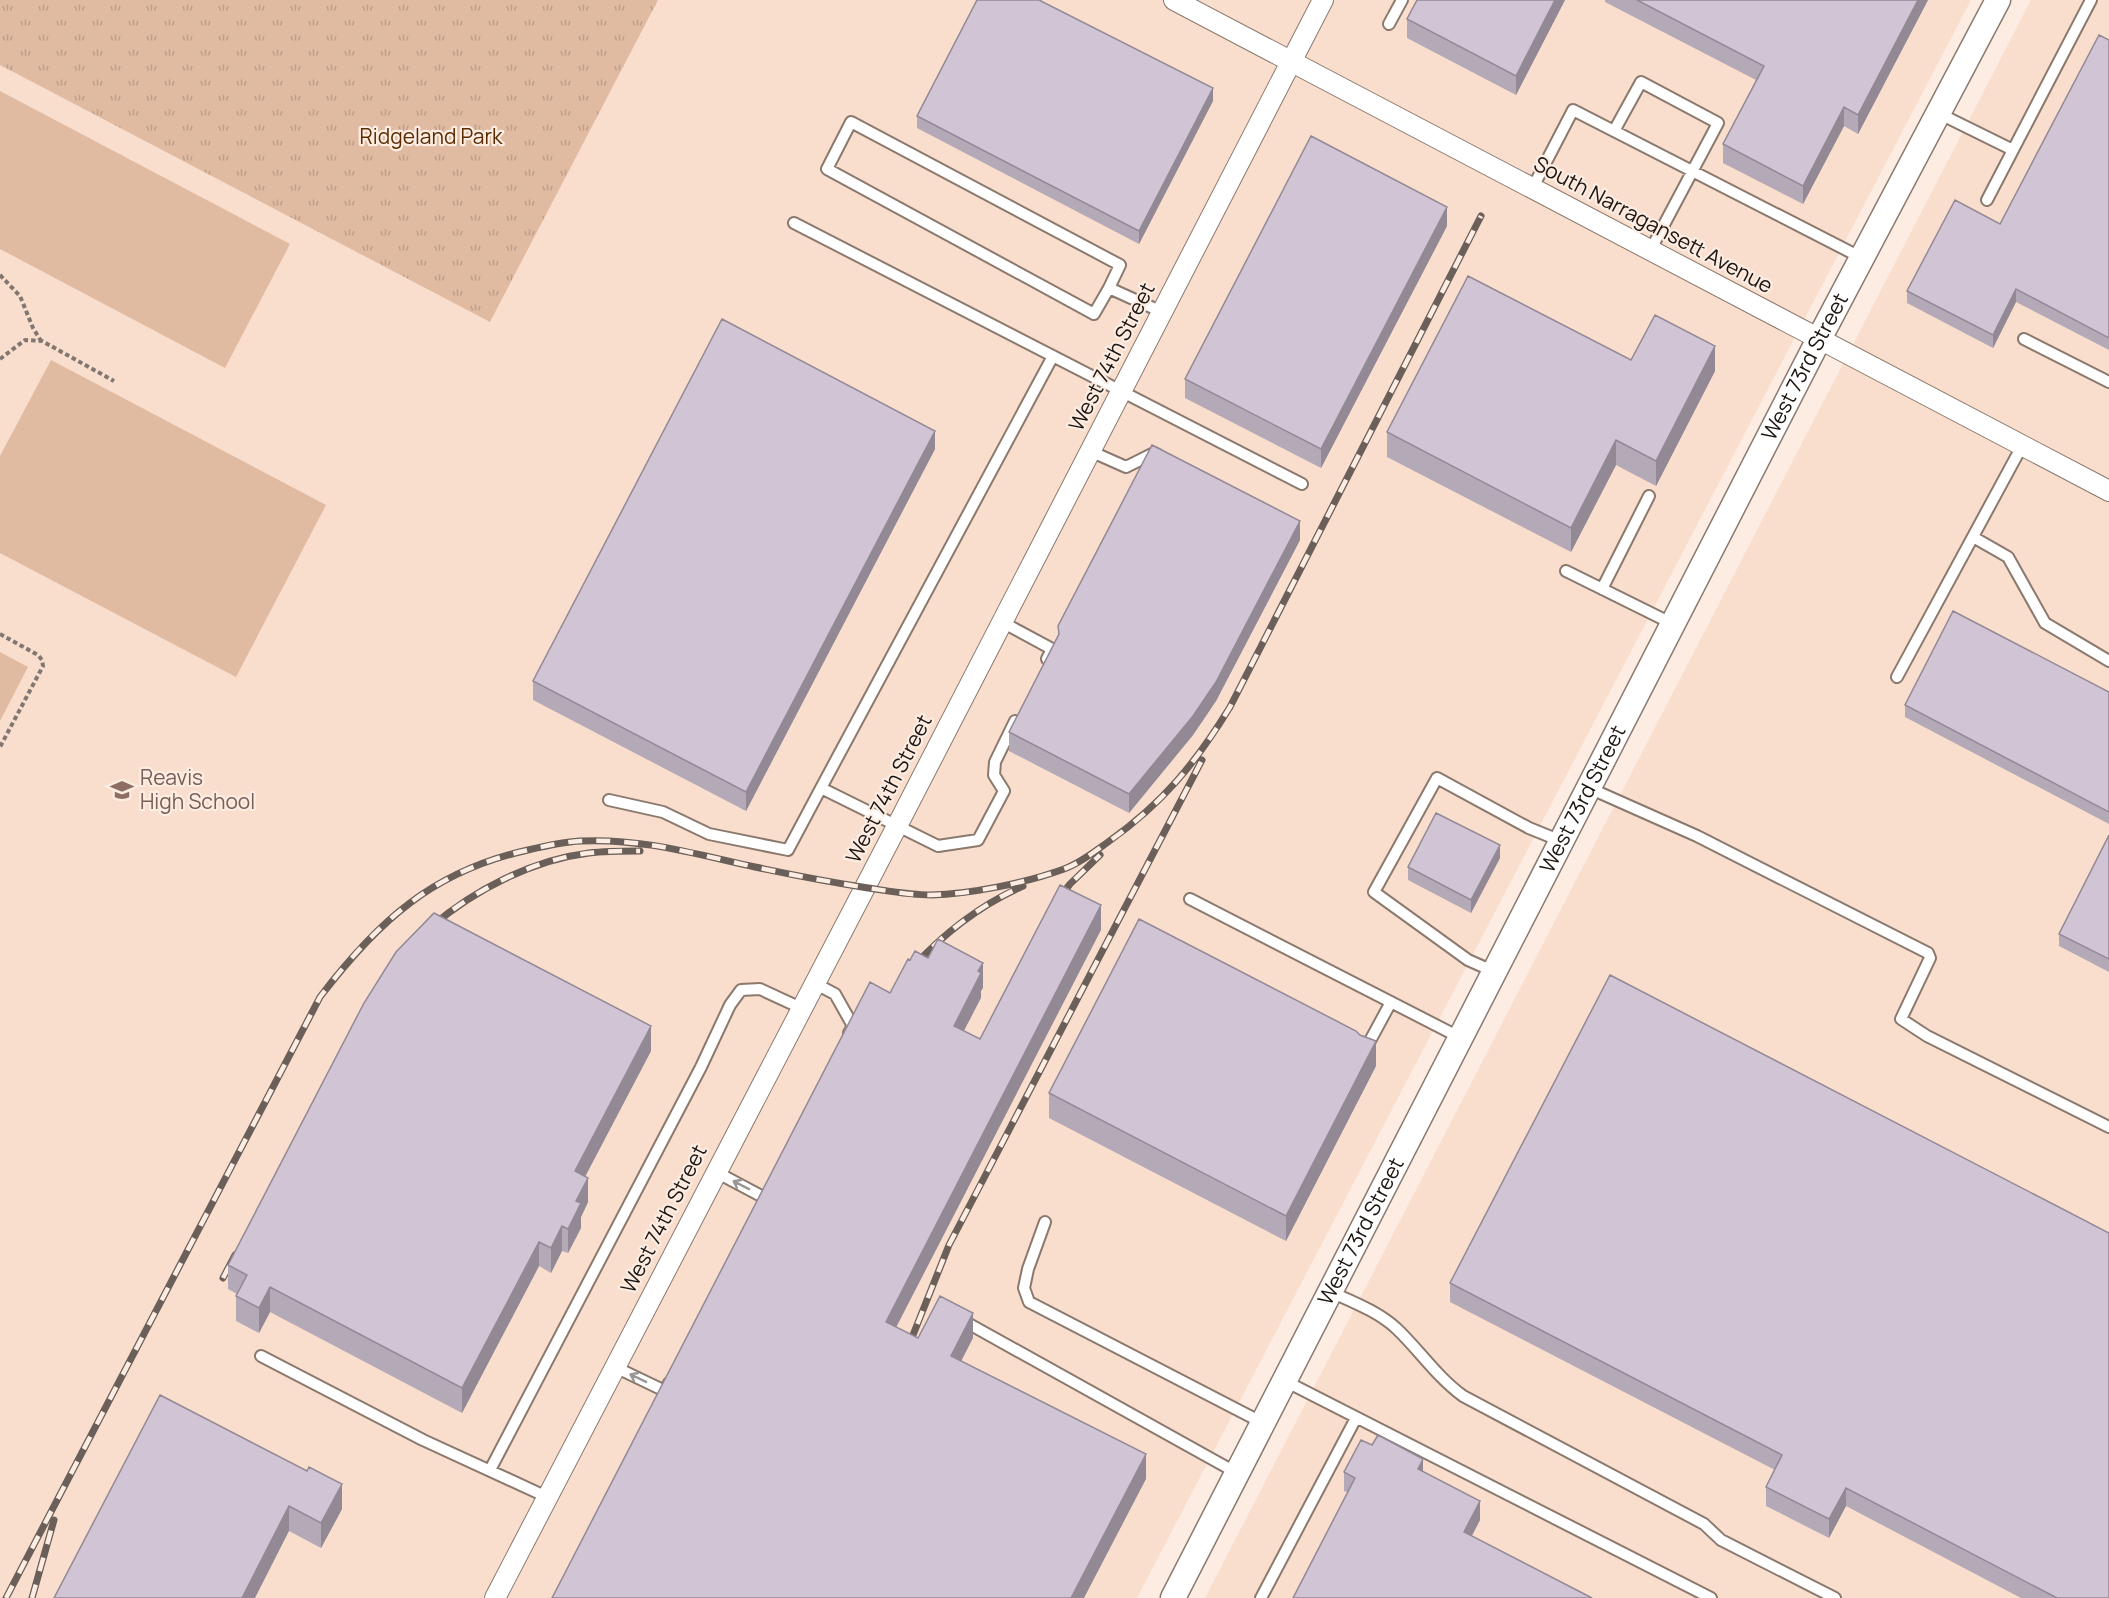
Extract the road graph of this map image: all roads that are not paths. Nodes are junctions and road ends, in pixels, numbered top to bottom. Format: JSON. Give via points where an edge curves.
{"nodes":[{"id":1,"x":1174,"y":0,"type":"edge"},
{"id":2,"x":1323,"y":0,"type":"edge"},
{"id":3,"x":1402,"y":0,"type":"edge"},
{"id":4,"x":1998,"y":0,"type":"edge"},
{"id":5,"x":2091,"y":0,"type":"edge"},
{"id":6,"x":1389,"y":24,"type":"dead end"},
{"id":7,"x":1291,"y":62,"type":"junction"},
{"id":8,"x":1938,"y":113,"type":"junction"},
{"id":9,"x":1614,"y":131,"type":"junction"},
{"id":10,"x":2013,"y":150,"type":"junction"},
{"id":11,"x":1692,"y":171,"type":"junction"},
{"id":12,"x":1532,"y":189,"type":"junction"},
{"id":13,"x":1988,"y":200,"type":"dead end"},
{"id":14,"x":794,"y":224,"type":"dead end"},
{"id":15,"x":1650,"y":251,"type":"junction"},
{"id":16,"x":1862,"y":258,"type":"junction"},
{"id":17,"x":1109,"y":288,"type":"junction"},
{"id":18,"x":1162,"y":312,"type":"junction"},
{"id":19,"x":1819,"y":339,"type":"junction"},
{"id":20,"x":2024,"y":339,"type":"dead end"},
{"id":21,"x":1053,"y":356,"type":"junction"},
{"id":22,"x":2109,"y":382,"type":"edge"},
{"id":23,"x":1121,"y":391,"type":"junction"},
{"id":24,"x":2022,"y":446,"type":"junction"},
{"id":25,"x":1090,"y":452,"type":"junction"},
{"id":26,"x":1173,"y":462,"type":"edge"},
{"id":27,"x":1302,"y":484,"type":"dead end"},
{"id":28,"x":2107,"y":486,"type":"edge"},
{"id":29,"x":1649,"y":496,"type":"dead end"},
{"id":30,"x":1973,"y":537,"type":"junction"},
{"id":31,"x":1566,"y":571,"type":"dead end"},
{"id":32,"x":1602,"y":589,"type":"junction"},
{"id":33,"x":1002,"y":622,"type":"junction"},
{"id":34,"x":1673,"y":624,"type":"junction"},
{"id":35,"x":2109,"y":661,"type":"edge"},
{"id":36,"x":1042,"y":669,"type":"edge"},
{"id":37,"x":1897,"y":677,"type":"dead end"},
{"id":38,"x":1021,"y":710,"type":"edge"},
{"id":39,"x":821,"y":788,"type":"junction"},
{"id":40,"x":1589,"y":788,"type":"junction"},
{"id":41,"x":609,"y":800,"type":"dead end"},
{"id":42,"x":897,"y":826,"type":"junction"},
{"id":43,"x":1562,"y":841,"type":"junction"},
{"id":44,"x":1190,"y":899,"type":"dead end"},
{"id":45,"x":1495,"y":972,"type":"junction"},
{"id":46,"x":814,"y":983,"type":"junction"},
{"id":47,"x":1391,"y":1002,"type":"junction"},
{"id":48,"x":801,"y":1008,"type":"junction"},
{"id":49,"x":1461,"y":1038,"type":"junction"},
{"id":50,"x":843,"y":1046,"type":"edge"},
{"id":51,"x":1363,"y":1053,"type":"edge"},
{"id":52,"x":2109,"y":1127,"type":"edge"},
{"id":53,"x":716,"y":1172,"type":"junction"},
{"id":54,"x":765,"y":1198,"type":"edge"},
{"id":55,"x":1045,"y":1222,"type":"dead end"},
{"id":56,"x":1331,"y":1292,"type":"junction"},
{"id":57,"x":955,"y":1316,"type":"edge"},
{"id":58,"x":261,"y":1356,"type":"dead end"},
{"id":59,"x":615,"y":1367,"type":"junction"},
{"id":60,"x":676,"y":1371,"type":"edge"},
{"id":61,"x":1285,"y":1381,"type":"junction"},
{"id":62,"x":1356,"y":1418,"type":"junction"},
{"id":63,"x":1263,"y":1423,"type":"junction"},
{"id":64,"x":490,"y":1470,"type":"junction"},
{"id":65,"x":1237,"y":1473,"type":"junction"},
{"id":66,"x":548,"y":1497,"type":"junction"},
{"id":67,"x":495,"y":1598,"type":"edge"},
{"id":68,"x":1173,"y":1598,"type":"edge"},
{"id":69,"x":1261,"y":1598,"type":"edge"},
{"id":70,"x":1711,"y":1598,"type":"edge"},
{"id":71,"x":1835,"y":1598,"type":"edge"}],
"edges":[{"from":1,"to":7,"type":"street","name":"South Narragansett Avenue"},
{"from":2,"to":7,"type":"street","name":"West 74th Street"},
{"from":3,"to":6,"type":"lane"},
{"from":4,"to":8,"type":"street","name":"West 73rd Street"},
{"from":5,"to":10,"type":"lane"},
{"from":7,"to":12,"type":"street","name":"South Narragansett Avenue"},
{"from":7,"to":18,"type":"street","name":"West 74th Street"},
{"from":8,"to":10,"type":"lane"},
{"from":8,"to":16,"type":"street","name":"West 73rd Street"},
{"from":9,"to":11,"type":"lane"},
{"from":9,"to":11,"type":"lane","via":[[1641,82],[1718,123]]},
{"from":9,"to":12,"type":"lane","via":[[1574,110]]},
{"from":10,"to":13,"type":"lane"},
{"from":11,"to":15,"type":"lane"},
{"from":11,"to":16,"type":"lane"},
{"from":12,"to":15,"type":"street","name":"South Narragansett Avenue"},
{"from":14,"to":21,"type":"lane"},
{"from":15,"to":19,"type":"street","name":"South Narragansett Avenue"},
{"from":16,"to":19,"type":"street","name":"West 73rd Street"},
{"from":17,"to":17,"type":"lane","via":[[1094,314],[826,169],[851,122],[1120,265]]},
{"from":17,"to":18,"type":"lane"},
{"from":18,"to":23,"type":"street","name":"West 74th Street"},
{"from":19,"to":24,"type":"street","name":"South Narragansett Avenue"},
{"from":19,"to":34,"type":"street","name":"West 73rd Street"},
{"from":20,"to":22,"type":"lane"},
{"from":21,"to":23,"type":"lane"},
{"from":21,"to":39,"type":"lane"},
{"from":23,"to":25,"type":"street","name":"West 74th Street"},
{"from":23,"to":27,"type":"lane"},
{"from":24,"to":28,"type":"street","name":"South Narragansett Avenue"},
{"from":24,"to":30,"type":"lane"},
{"from":25,"to":26,"type":"lane","via":[[1126,467],[1154,453]]},
{"from":25,"to":33,"type":"street","name":"West 74th Street"},
{"from":29,"to":32,"type":"lane"},
{"from":30,"to":35,"type":"lane","via":[[2008,557],[2045,623]]},
{"from":30,"to":37,"type":"lane"},
{"from":31,"to":32,"type":"lane"},
{"from":32,"to":34,"type":"lane"},
{"from":33,"to":36,"type":"lane","via":[[1052,649]]},
{"from":33,"to":42,"type":"street","name":"West 74th Street"},
{"from":34,"to":40,"type":"street","name":"West 73rd Street"},
{"from":38,"to":42,"type":"lane","via":[[996,762],[994,775],[1004,791],[978,840],[938,846]]},
{"from":39,"to":41,"type":"lane","via":[[788,850],[709,834],[663,813]]},
{"from":39,"to":42,"type":"lane"},
{"from":40,"to":43,"type":"street","name":"West 73rd Street"},
{"from":40,"to":52,"type":"lane","via":[[1697,836],[1928,953],[1930,958],[1900,1019]]},
{"from":42,"to":46,"type":"street","name":"West 74th Street"},
{"from":43,"to":45,"type":"street","name":"West 73rd Street"},
{"from":43,"to":45,"type":"lane","via":[[1529,828],[1437,778],[1374,892],[1468,960]]},
{"from":44,"to":47,"type":"lane"},
{"from":45,"to":49,"type":"street","name":"West 73rd Street"},
{"from":46,"to":48,"type":"street","name":"West 74th Street"},
{"from":46,"to":50,"type":"lane","via":[[835,994],[853,1026]]},
{"from":47,"to":49,"type":"lane"},
{"from":47,"to":51,"type":"lane"},
{"from":48,"to":53,"type":"street","name":"West 74th Street"},
{"from":48,"to":64,"type":"lane","via":[[760,989],[741,990],[730,1005]]},
{"from":49,"to":56,"type":"street","name":"West 73rd Street"},
{"from":54,"to":53,"type":"lane","one_way":true},
{"from":53,"to":59,"type":"street","name":"West 74th Street"},
{"from":55,"to":63,"type":"lane","via":[[1024,1288],[1029,1302]]},
{"from":56,"to":61,"type":"street","name":"West 73rd Street"},
{"from":56,"to":71,"type":"lane","via":[[1384,1319],[1463,1396],[1704,1524],[1721,1540]]},
{"from":57,"to":65,"type":"lane"},
{"from":58,"to":64,"type":"lane","via":[[423,1440]]},
{"from":60,"to":59,"type":"lane","one_way":true,"via":[[666,1391]]},
{"from":59,"to":66,"type":"street","name":"West 74th Street"},
{"from":61,"to":62,"type":"lane"},
{"from":61,"to":63,"type":"street","name":"West 73rd Street"},
{"from":62,"to":69,"type":"lane"},
{"from":62,"to":70,"type":"lane"},
{"from":63,"to":65,"type":"street","name":"West 73rd Street"},
{"from":64,"to":66,"type":"lane"},
{"from":65,"to":68,"type":"street","name":"West 73rd Street"},
{"from":66,"to":67,"type":"street","name":"West 74th Street"}]}
